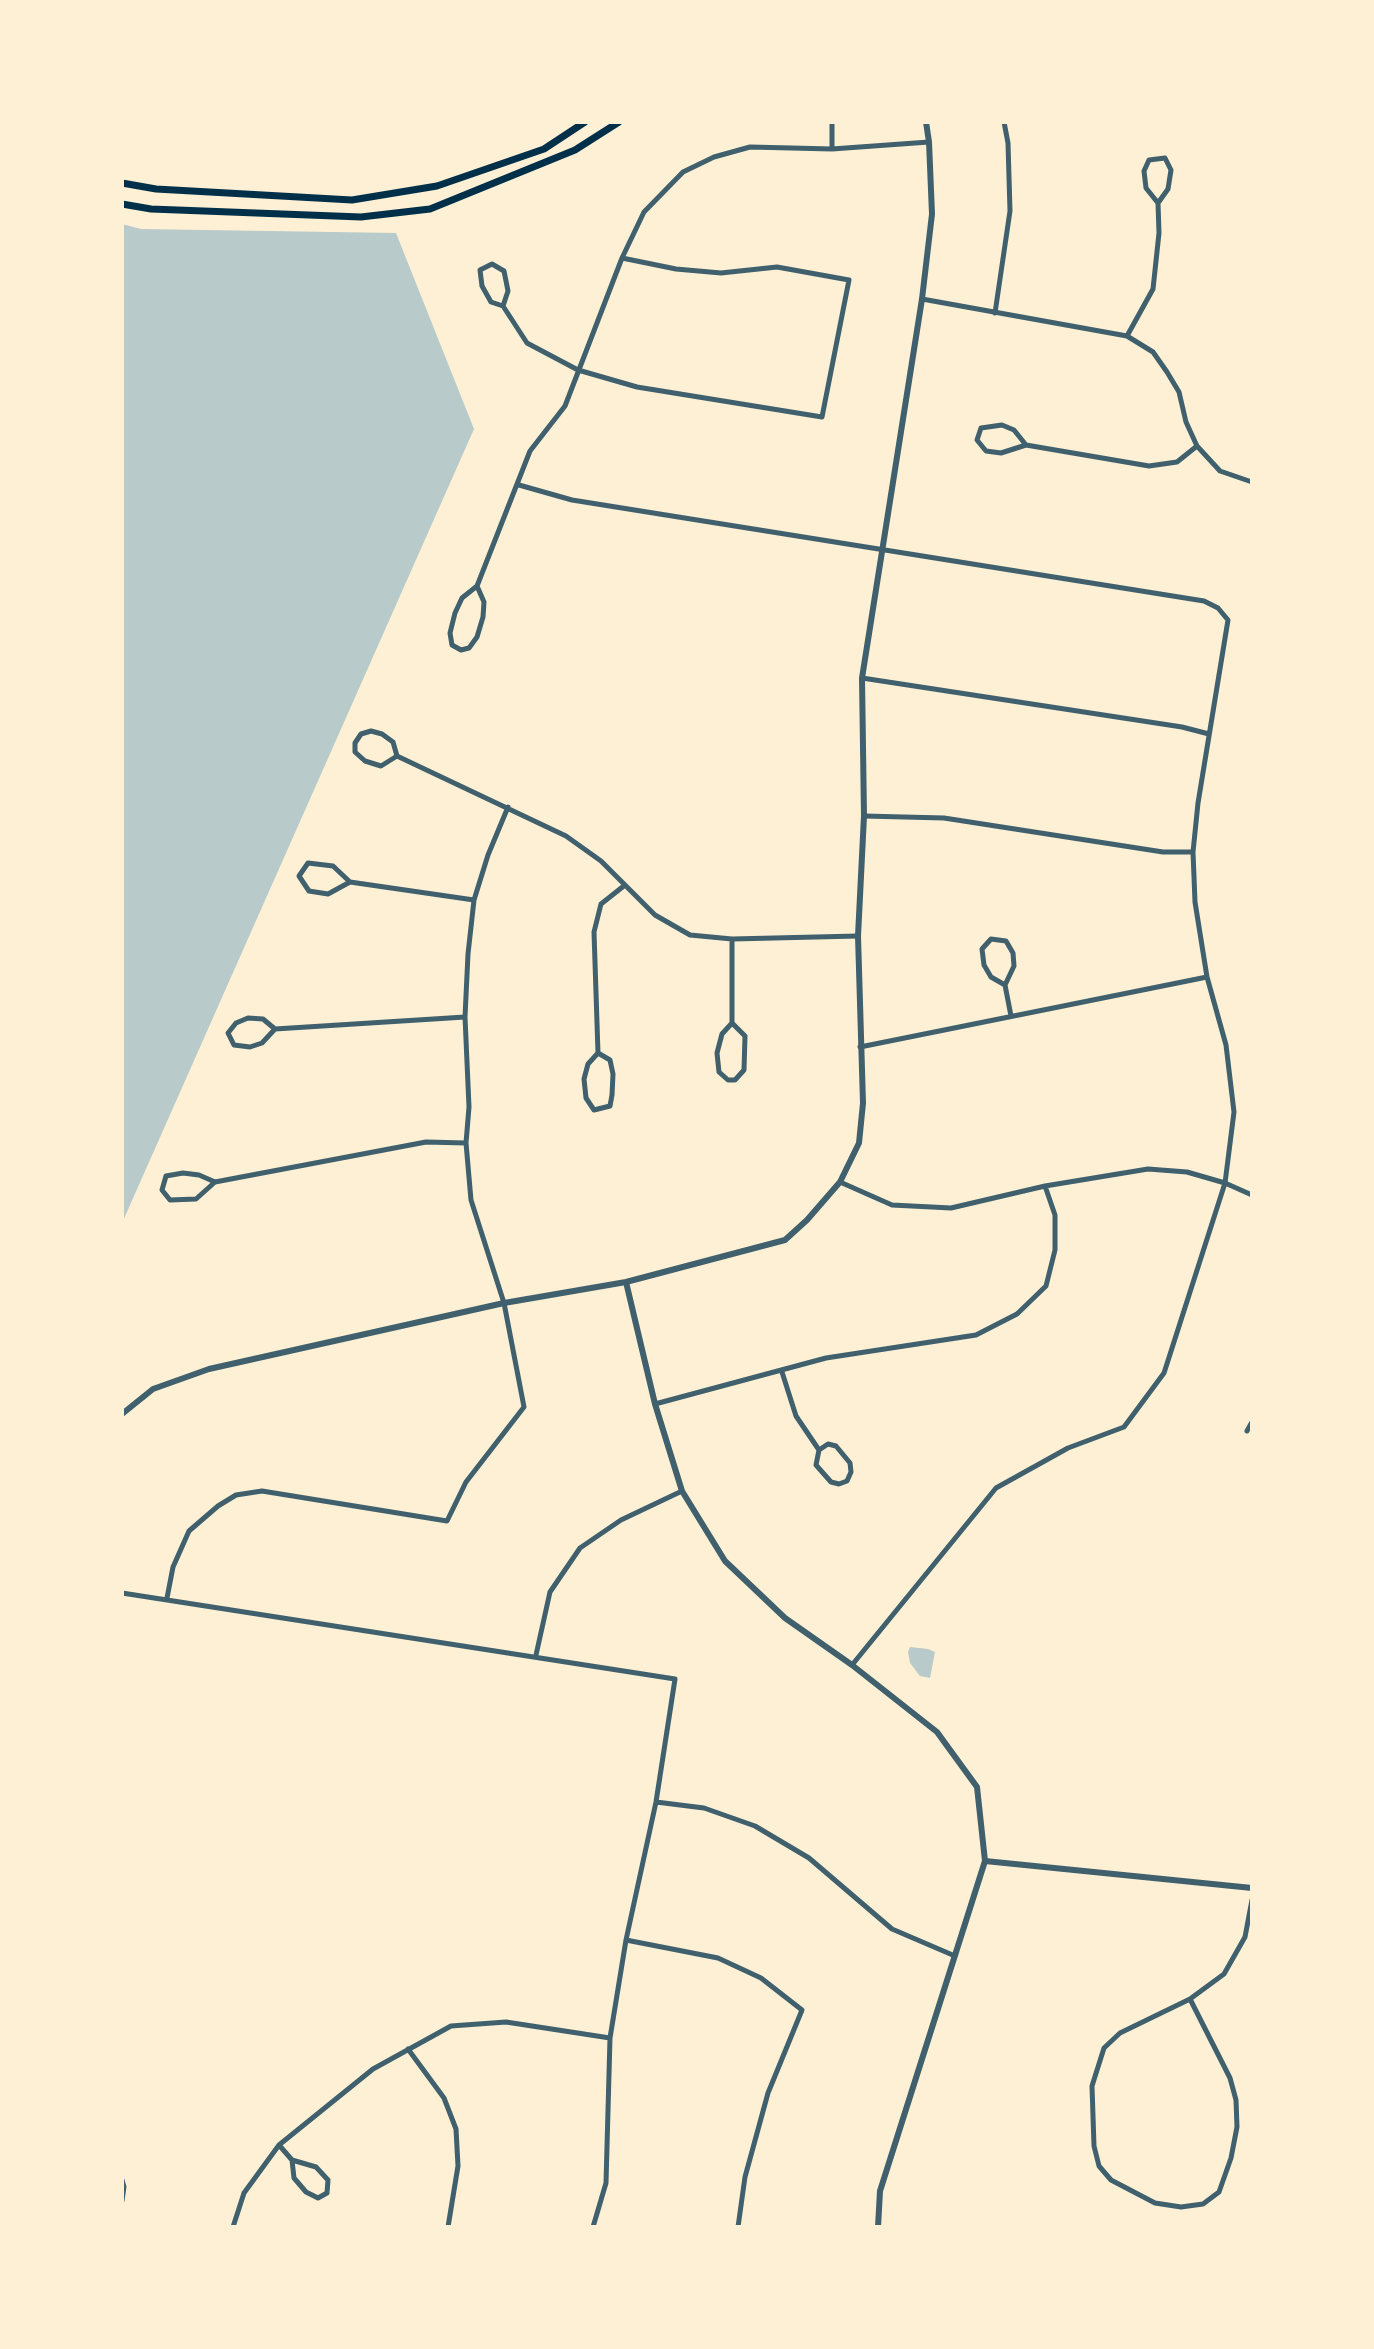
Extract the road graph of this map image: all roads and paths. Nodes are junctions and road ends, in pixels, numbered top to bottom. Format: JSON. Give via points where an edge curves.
{"nodes":[{"id":1,"x":585,"y":122,"type":"edge"},
{"id":2,"x":619,"y":122,"type":"edge"},
{"id":3,"x":832,"y":122,"type":"edge"},
{"id":4,"x":926,"y":122,"type":"edge"},
{"id":5,"x":1004,"y":122,"type":"edge"},
{"id":6,"x":929,"y":142,"type":"junction"},
{"id":7,"x":832,"y":149,"type":"junction"},
{"id":8,"x":122,"y":183,"type":"edge"},
{"id":9,"x":1158,"y":203,"type":"junction"},
{"id":10,"x":122,"y":204,"type":"edge"},
{"id":11,"x":622,"y":258,"type":"junction"},
{"id":12,"x":922,"y":299,"type":"junction"},
{"id":13,"x":503,"y":306,"type":"junction"},
{"id":14,"x":995,"y":313,"type":"junction"},
{"id":15,"x":1127,"y":336,"type":"junction"},
{"id":16,"x":578,"y":370,"type":"junction"},
{"id":17,"x":1026,"y":445,"type":"junction"},
{"id":18,"x":1197,"y":446,"type":"junction"},
{"id":19,"x":1252,"y":482,"type":"edge"},
{"id":20,"x":519,"y":485,"type":"junction"},
{"id":21,"x":881,"y":551,"type":"junction"},
{"id":22,"x":477,"y":586,"type":"junction"},
{"id":23,"x":862,"y":678,"type":"junction"},
{"id":24,"x":1209,"y":734,"type":"junction"},
{"id":25,"x":397,"y":756,"type":"junction"},
{"id":26,"x":508,"y":807,"type":"junction"},
{"id":27,"x":864,"y":816,"type":"junction"},
{"id":28,"x":1193,"y":852,"type":"junction"},
{"id":29,"x":350,"y":882,"type":"junction"},
{"id":30,"x":625,"y":885,"type":"junction"},
{"id":31,"x":474,"y":900,"type":"junction"},
{"id":32,"x":858,"y":936,"type":"junction"},
{"id":33,"x":732,"y":939,"type":"junction"},
{"id":34,"x":1207,"y":977,"type":"junction"},
{"id":35,"x":1005,"y":985,"type":"junction"},
{"id":36,"x":1011,"y":1016,"type":"junction"},
{"id":37,"x":465,"y":1017,"type":"junction"},
{"id":38,"x":732,"y":1023,"type":"junction"},
{"id":39,"x":275,"y":1029,"type":"junction"},
{"id":40,"x":860,"y":1047,"type":"junction"},
{"id":41,"x":598,"y":1053,"type":"junction"},
{"id":42,"x":466,"y":1143,"type":"junction"},
{"id":43,"x":215,"y":1182,"type":"junction"},
{"id":44,"x":840,"y":1182,"type":"junction"},
{"id":45,"x":1225,"y":1183,"type":"junction"},
{"id":46,"x":1045,"y":1186,"type":"junction"},
{"id":47,"x":1252,"y":1195,"type":"edge"},
{"id":48,"x":626,"y":1282,"type":"junction"},
{"id":49,"x":504,"y":1303,"type":"junction"},
{"id":50,"x":782,"y":1371,"type":"junction"},
{"id":51,"x":655,"y":1404,"type":"junction"},
{"id":52,"x":122,"y":1414,"type":"edge"},
{"id":53,"x":1252,"y":1422,"type":"edge"},
{"id":54,"x":1247,"y":1431,"type":"dead end"},
{"id":55,"x":819,"y":1450,"type":"junction"},
{"id":56,"x":682,"y":1491,"type":"junction"},
{"id":57,"x":122,"y":1593,"type":"edge"},
{"id":58,"x":167,"y":1598,"type":"junction"},
{"id":59,"x":536,"y":1656,"type":"junction"},
{"id":60,"x":852,"y":1665,"type":"junction"},
{"id":61,"x":656,"y":1802,"type":"junction"},
{"id":62,"x":985,"y":1861,"type":"junction"},
{"id":63,"x":1252,"y":1888,"type":"edge"},
{"id":64,"x":1252,"y":1900,"type":"edge"},
{"id":65,"x":626,"y":1940,"type":"junction"},
{"id":66,"x":955,"y":1956,"type":"junction"},
{"id":67,"x":1190,"y":1999,"type":"junction"},
{"id":68,"x":610,"y":2038,"type":"junction"},
{"id":69,"x":408,"y":2049,"type":"junction"},
{"id":70,"x":279,"y":2145,"type":"junction"},
{"id":71,"x":292,"y":2160,"type":"junction"},
{"id":72,"x":122,"y":2180,"type":"edge"},
{"id":73,"x":122,"y":2201,"type":"edge"},
{"id":74,"x":233,"y":2227,"type":"edge"},
{"id":75,"x":448,"y":2227,"type":"edge"},
{"id":76,"x":593,"y":2227,"type":"edge"},
{"id":77,"x":738,"y":2227,"type":"edge"},
{"id":78,"x":878,"y":2227,"type":"edge"}],
"edges":[{"from":1,"to":8,"type":"main road","via":[[544,149],[437,186],[352,200]]},
{"from":2,"to":10,"type":"main road","via":[[575,150],[430,209],[361,217]]},
{"from":3,"to":7,"type":"street"},
{"from":4,"to":6,"type":"street"},
{"from":5,"to":14,"type":"street","via":[[1010,211]]},
{"from":6,"to":7,"type":"street"},
{"from":6,"to":12,"type":"street","via":[[932,214]]},
{"from":7,"to":11,"type":"street","via":[[750,147],[683,172],[644,212]]},
{"from":9,"to":9,"type":"street","via":[[1168,189],[1171,170],[1165,158],[1149,160],[1144,171],[1146,188]]},
{"from":9,"to":15,"type":"street","via":[[1153,289]]},
{"from":11,"to":16,"type":"street"},
{"from":11,"to":16,"type":"street","via":[[721,273],[777,267],[849,280],[822,417],[637,387]]},
{"from":12,"to":14,"type":"street"},
{"from":12,"to":21,"type":"street"},
{"from":13,"to":13,"type":"street","via":[[508,291],[504,271],[492,264],[480,270],[482,286],[491,302]]},
{"from":13,"to":16,"type":"street","via":[[527,343]]},
{"from":14,"to":15,"type":"street"},
{"from":15,"to":18,"type":"street","via":[[1153,352],[1167,372]]},
{"from":16,"to":20,"type":"street","via":[[565,406],[530,451]]},
{"from":17,"to":17,"type":"street","via":[[1002,425],[981,428],[977,440],[986,451],[1001,453]]},
{"from":17,"to":18,"type":"street","via":[[1149,466],[1177,462]]},
{"from":18,"to":19,"type":"street","via":[[1220,471]]},
{"from":20,"to":21,"type":"street","via":[[572,500]]},
{"from":20,"to":22,"type":"street"},
{"from":21,"to":23,"type":"street"},
{"from":21,"to":24,"type":"street","via":[[1204,601],[1218,608],[1228,620]]},
{"from":22,"to":22,"type":"street","via":[[462,598],[455,613],[450,633],[452,645],[461,650],[477,637],[483,617]]},
{"from":23,"to":24,"type":"street"},
{"from":23,"to":27,"type":"street"},
{"from":24,"to":28,"type":"street"},
{"from":25,"to":25,"type":"street","via":[[393,742],[382,734],[361,734],[355,743],[355,752],[365,761],[381,766]]},
{"from":25,"to":26,"type":"street"},
{"from":26,"to":30,"type":"street","via":[[583,847]]},
{"from":26,"to":31,"type":"street"},
{"from":27,"to":28,"type":"street","via":[[944,818],[1163,852]]},
{"from":27,"to":32,"type":"street"},
{"from":28,"to":34,"type":"street"},
{"from":29,"to":29,"type":"street","via":[[333,866],[308,863],[299,876],[309,891],[328,894]]},
{"from":29,"to":31,"type":"street"},
{"from":30,"to":33,"type":"street","via":[[673,928]]},
{"from":30,"to":41,"type":"street","via":[[601,904],[596,918]]},
{"from":31,"to":37,"type":"street"},
{"from":32,"to":33,"type":"street"},
{"from":32,"to":40,"type":"street"},
{"from":33,"to":38,"type":"street"},
{"from":34,"to":36,"type":"street"},
{"from":34,"to":45,"type":"street","via":[[1226,1045],[1234,1112]]},
{"from":35,"to":35,"type":"street","via":[[1014,966],[1013,953],[1006,941],[991,939],[982,949],[984,965]]},
{"from":35,"to":36,"type":"street"},
{"from":36,"to":40,"type":"street"},
{"from":37,"to":39,"type":"street"},
{"from":37,"to":42,"type":"street"},
{"from":38,"to":38,"type":"street","via":[[722,1034],[717,1053],[719,1072],[728,1080],[744,1070],[745,1036]]},
{"from":39,"to":39,"type":"street","via":[[263,1019],[248,1018],[228,1033],[234,1045],[250,1047]]},
{"from":40,"to":44,"type":"street","via":[[859,1143]]},
{"from":41,"to":41,"type":"street","via":[[584,1079],[594,1110],[610,1106],[612,1095],[610,1060]]},
{"from":42,"to":43,"type":"street","via":[[426,1142]]},
{"from":42,"to":49,"type":"street","via":[[471,1200]]},
{"from":43,"to":43,"type":"street","via":[[183,1173],[166,1176],[162,1190],[170,1200],[196,1199]]},
{"from":44,"to":46,"type":"street","via":[[892,1205],[951,1208]]},
{"from":44,"to":48,"type":"street","via":[[785,1240]]},
{"from":45,"to":46,"type":"street","via":[[1187,1172],[1148,1169]]},
{"from":45,"to":47,"type":"street"},
{"from":45,"to":60,"type":"street","via":[[1164,1373],[1124,1427],[1068,1448],[996,1488]]},
{"from":46,"to":50,"type":"street","via":[[1055,1215],[1055,1250],[1046,1286],[1017,1314],[976,1335],[826,1358]]},
{"from":48,"to":49,"type":"street"},
{"from":48,"to":51,"type":"street"},
{"from":49,"to":52,"type":"street","via":[[209,1369],[153,1389]]},
{"from":49,"to":58,"type":"street","via":[[524,1407],[466,1482],[447,1521],[262,1491],[236,1495],[189,1531]]},
{"from":50,"to":51,"type":"street"},
{"from":50,"to":55,"type":"street","via":[[796,1416]]},
{"from":51,"to":56,"type":"street"},
{"from":53,"to":54,"type":"street"},
{"from":55,"to":55,"type":"street","via":[[816,1465],[831,1482],[847,1481],[850,1463],[836,1446]]},
{"from":56,"to":59,"type":"street","via":[[621,1520],[580,1548],[550,1592]]},
{"from":56,"to":60,"type":"street","via":[[725,1561],[785,1618]]},
{"from":57,"to":58,"type":"street"},
{"from":58,"to":59,"type":"street"},
{"from":59,"to":61,"type":"street","via":[[675,1679]]},
{"from":60,"to":62,"type":"street","via":[[937,1732],[977,1787]]},
{"from":61,"to":65,"type":"street"},
{"from":61,"to":66,"type":"street","via":[[704,1808],[755,1826],[809,1858],[892,1929]]},
{"from":62,"to":63,"type":"street"},
{"from":62,"to":66,"type":"street"},
{"from":64,"to":67,"type":"street","via":[[1245,1937],[1224,1974]]},
{"from":65,"to":68,"type":"street"},
{"from":65,"to":77,"type":"street","via":[[718,1958],[761,1978],[802,2010],[768,2093],[745,2177]]},
{"from":66,"to":78,"type":"street","via":[[880,2191]]},
{"from":67,"to":67,"type":"street","via":[[1120,2033],[1104,2048],[1092,2086],[1099,2166],[1111,2180],[1155,2203],[1181,2207],[1203,2204],[1219,2192],[1237,2127],[1230,2078]]},
{"from":68,"to":69,"type":"street","via":[[506,2022],[451,2026]]},
{"from":68,"to":76,"type":"street","via":[[606,2183]]},
{"from":69,"to":70,"type":"street","via":[[373,2069]]},
{"from":69,"to":75,"type":"street","via":[[444,2098],[456,2129],[458,2166]]},
{"from":70,"to":71,"type":"street"},
{"from":70,"to":74,"type":"street","via":[[244,2193]]},
{"from":71,"to":71,"type":"street","via":[[294,2178],[306,2192],[318,2198],[327,2193],[328,2180],[316,2167]]},
{"from":72,"to":73,"type":"street"}]}
